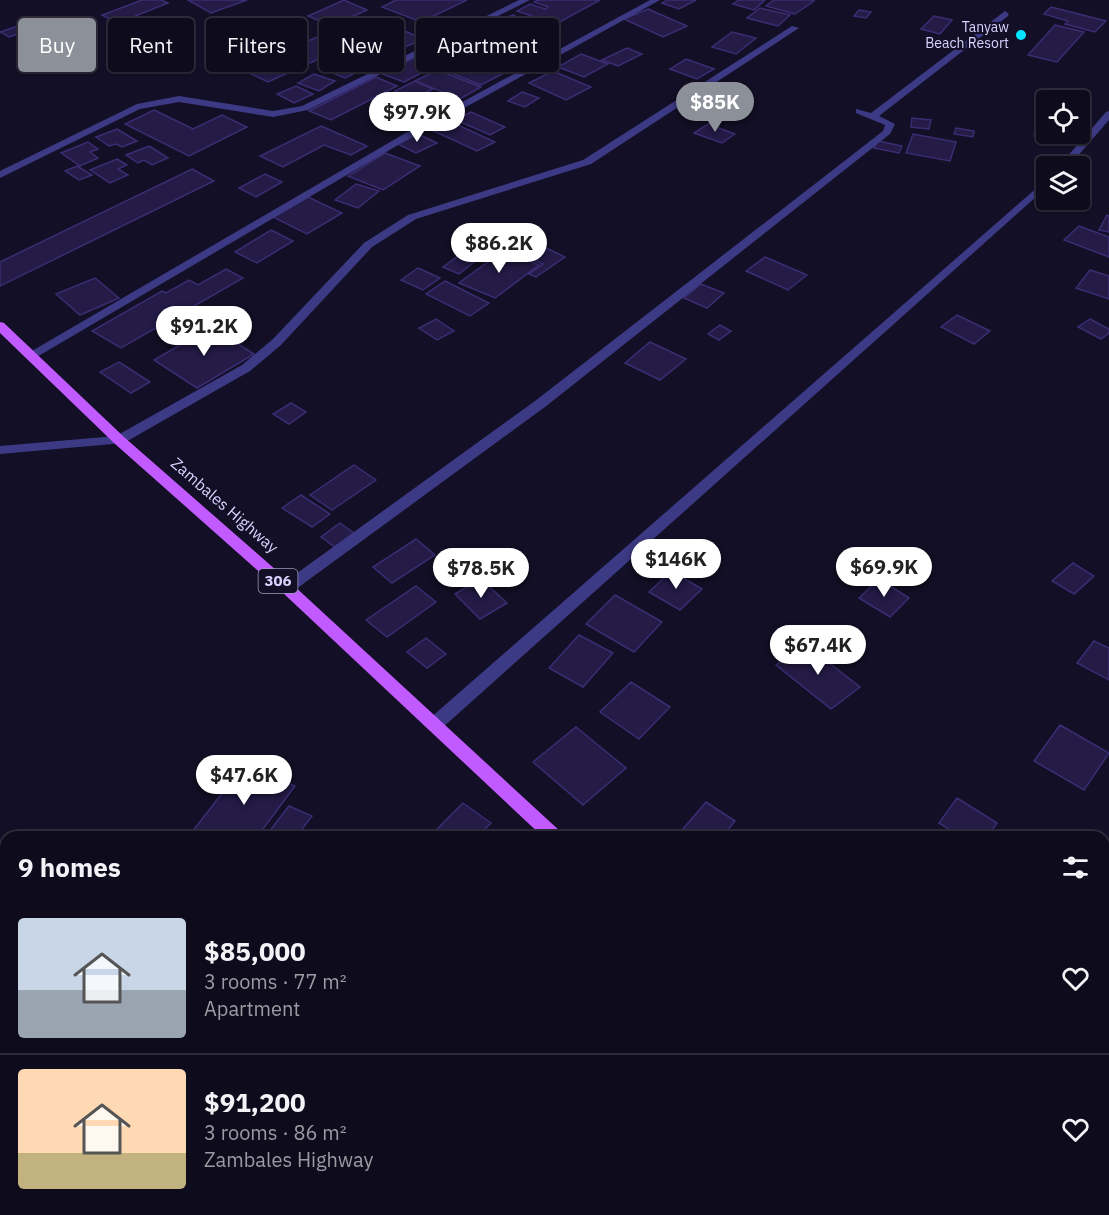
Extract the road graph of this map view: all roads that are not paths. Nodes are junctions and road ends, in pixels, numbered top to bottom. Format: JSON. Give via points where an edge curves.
{"nodes":[{"id":1,"x":526,"y":0,"type":"edge"},
{"id":2,"x":656,"y":0,"type":"edge"},
{"id":3,"x":1005,"y":14,"type":"dead end"},
{"id":4,"x":795,"y":28,"type":"dead end"},
{"id":5,"x":859,"y":111,"type":"dead end"},
{"id":6,"x":1109,"y":114,"type":"edge"},
{"id":7,"x":872,"y":117,"type":"junction"},
{"id":8,"x":1073,"y":156,"type":"edge"},
{"id":9,"x":0,"y":176,"type":"edge"},
{"id":10,"x":1036,"y":192,"type":"edge"},
{"id":11,"x":0,"y":326,"type":"edge"},
{"id":12,"x":31,"y":355,"type":"junction"},
{"id":13,"x":119,"y":440,"type":"junction"},
{"id":14,"x":0,"y":450,"type":"edge"},
{"id":15,"x":287,"y":588,"type":"junction"},
{"id":16,"x":435,"y":724,"type":"junction"},
{"id":17,"x":549,"y":831,"type":"edge"}],
"edges":[{"from":1,"to":9,"type":"street","via":[[304,108],[273,114],[179,99],[137,107]]},
{"from":2,"to":12,"type":"street","via":[[412,133]]},
{"from":3,"to":7,"type":"street"},
{"from":4,"to":13,"type":"street","via":[[587,162],[412,217],[368,245],[277,342],[246,368]]},
{"from":5,"to":7,"type":"street"},
{"from":6,"to":8,"type":"street"},
{"from":7,"to":15,"type":"street","via":[[890,124],[887,132],[540,404]]},
{"from":10,"to":16,"type":"street"},
{"from":11,"to":12,"type":"main road","name":"Zambales Highway","number":"306"},
{"from":12,"to":13,"type":"main road","name":"Zambales Highway","number":"306"},
{"from":13,"to":14,"type":"street"},
{"from":13,"to":15,"type":"main road","name":"Zambales Highway","number":"306"},
{"from":15,"to":16,"type":"main road","name":"Zambales Highway","number":"306"},
{"from":16,"to":17,"type":"main road","name":"Zambales Highway","number":"306"}]}
